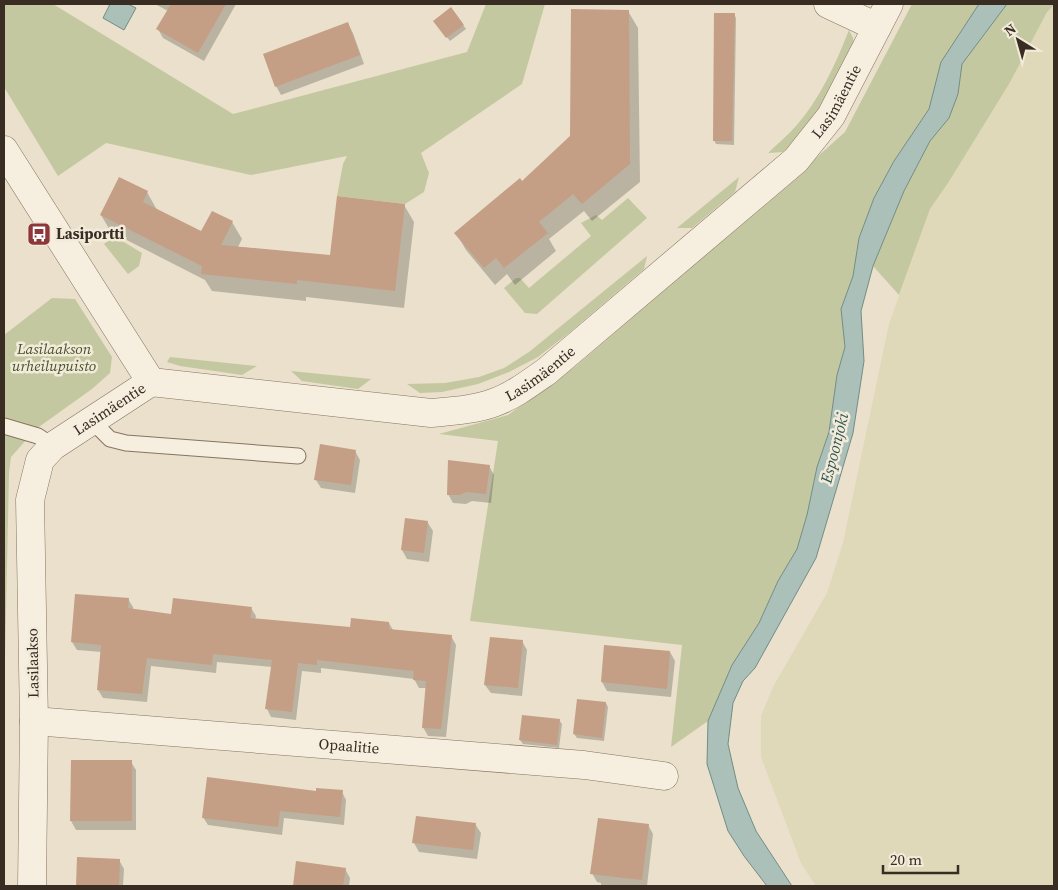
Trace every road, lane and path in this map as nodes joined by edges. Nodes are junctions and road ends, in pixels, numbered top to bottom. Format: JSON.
{"nodes":[{"id":1,"x":828,"y":4,"type":"edge"},
{"id":2,"x":883,"y":15,"type":"edge"},
{"id":3,"x":4,"y":150,"type":"edge"},
{"id":4,"x":151,"y":382,"type":"junction"},
{"id":5,"x":91,"y":420,"type":"junction"},
{"id":6,"x":4,"y":426,"type":"edge"},
{"id":7,"x":53,"y":446,"type":"junction"},
{"id":8,"x":298,"y":456,"type":"dead end"},
{"id":9,"x":34,"y":721,"type":"junction"},
{"id":10,"x":664,"y":776,"type":"dead end"},
{"id":11,"x":32,"y":886,"type":"edge"}],
"edges":[{"from":1,"to":2,"type":"street"},
{"from":2,"to":4,"type":"street","name":"Lasimäentie"},
{"from":3,"to":4,"type":"street"},
{"from":4,"to":5,"type":"street","name":"Lasimäentie"},
{"from":5,"to":7,"type":"street","name":"Lasimäentie"},
{"from":5,"to":8,"type":"lane"},
{"from":6,"to":7,"type":"lane"},
{"from":7,"to":9,"type":"street","name":"Lasilaakso"},
{"from":9,"to":10,"type":"street","name":"Opaalitie"},
{"from":9,"to":11,"type":"street","name":"Lasilaakso"}]}
